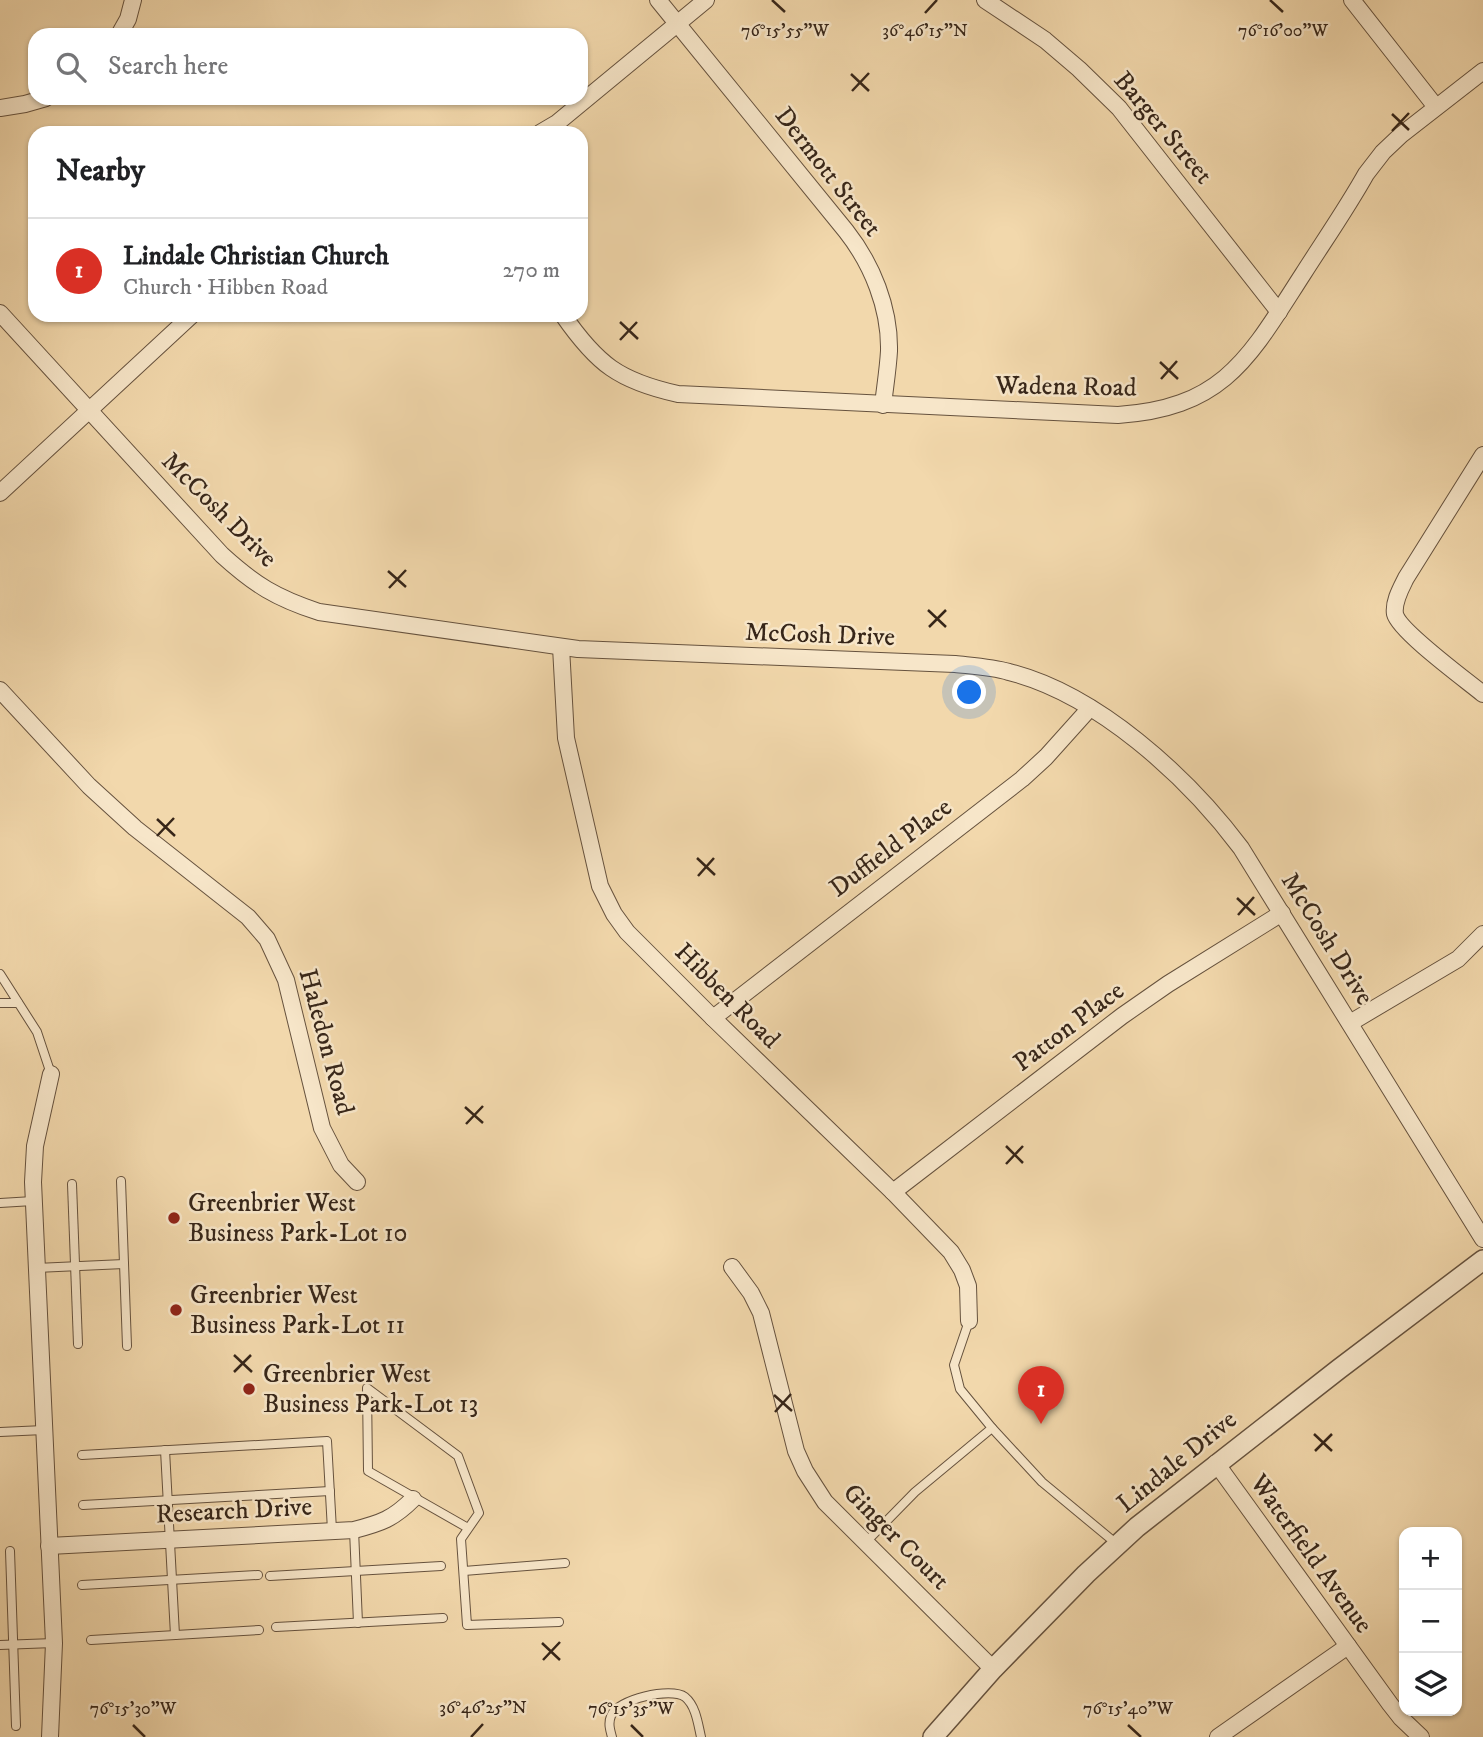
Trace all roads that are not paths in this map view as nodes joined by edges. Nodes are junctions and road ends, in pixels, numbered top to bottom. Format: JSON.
{"nodes":[{"id":1,"x":133,"y":0,"type":"edge"},
{"id":2,"x":657,"y":0,"type":"edge"},
{"id":3,"x":706,"y":0,"type":"edge"},
{"id":4,"x":985,"y":0,"type":"edge"},
{"id":5,"x":1352,"y":0,"type":"edge"},
{"id":6,"x":677,"y":24,"type":"junction"},
{"id":7,"x":123,"y":28,"type":"edge"},
{"id":8,"x":1483,"y":71,"type":"edge"},
{"id":9,"x":588,"y":97,"type":"edge"},
{"id":10,"x":28,"y":103,"type":"edge"},
{"id":11,"x":579,"y":105,"type":"edge"},
{"id":12,"x":1436,"y":107,"type":"junction"},
{"id":13,"x":0,"y":108,"type":"edge"},
{"id":14,"x":552,"y":126,"type":"edge"},
{"id":15,"x":1279,"y":312,"type":"junction"},
{"id":16,"x":0,"y":313,"type":"edge"},
{"id":17,"x":185,"y":322,"type":"edge"},
{"id":18,"x":568,"y":322,"type":"edge"},
{"id":19,"x":883,"y":405,"type":"junction"},
{"id":20,"x":90,"y":411,"type":"junction"},
{"id":21,"x":1483,"y":456,"type":"edge"},
{"id":22,"x":0,"y":493,"type":"edge"},
{"id":23,"x":561,"y":647,"type":"junction"},
{"id":24,"x":0,"y":690,"type":"edge"},
{"id":25,"x":1483,"y":694,"type":"edge"},
{"id":26,"x":1090,"y":708,"type":"junction"},
{"id":27,"x":1282,"y":912,"type":"junction"},
{"id":28,"x":1483,"y":934,"type":"edge"},
{"id":29,"x":0,"y":974,"type":"edge"},
{"id":30,"x":0,"y":1003,"type":"edge"},
{"id":31,"x":18,"y":1003,"type":"junction"},
{"id":32,"x":712,"y":1018,"type":"junction"},
{"id":33,"x":1350,"y":1023,"type":"junction"},
{"id":34,"x":51,"y":1074,"type":"joint"},
{"id":35,"x":121,"y":1181,"type":"dead end"},
{"id":36,"x":357,"y":1182,"type":"dead end"},
{"id":37,"x":72,"y":1184,"type":"dead end"},
{"id":38,"x":893,"y":1192,"type":"junction"},
{"id":39,"x":33,"y":1201,"type":"junction"},
{"id":40,"x":0,"y":1203,"type":"edge"},
{"id":41,"x":1483,"y":1239,"type":"edge"},
{"id":42,"x":1483,"y":1260,"type":"edge"},
{"id":43,"x":124,"y":1264,"type":"junction"},
{"id":44,"x":75,"y":1266,"type":"junction"},
{"id":45,"x":732,"y":1267,"type":"dead end"},
{"id":46,"x":36,"y":1268,"type":"junction"},
{"id":47,"x":970,"y":1321,"type":"joint"},
{"id":48,"x":78,"y":1344,"type":"dead end"},
{"id":49,"x":127,"y":1346,"type":"dead end"},
{"id":50,"x":992,"y":1428,"type":"junction"},
{"id":51,"x":44,"y":1430,"type":"junction"},
{"id":52,"x":0,"y":1432,"type":"edge"},
{"id":53,"x":165,"y":1450,"type":"junction"},
{"id":54,"x":82,"y":1455,"type":"dead end"},
{"id":55,"x":1216,"y":1464,"type":"junction"},
{"id":56,"x":330,"y":1491,"type":"junction"},
{"id":57,"x":413,"y":1499,"type":"junction"},
{"id":58,"x":168,"y":1500,"type":"junction"},
{"id":59,"x":83,"y":1505,"type":"dead end"},
{"id":60,"x":468,"y":1528,"type":"junction"},
{"id":61,"x":332,"y":1530,"type":"junction"},
{"id":62,"x":354,"y":1530,"type":"junction"},
{"id":63,"x":170,"y":1539,"type":"junction"},
{"id":64,"x":864,"y":1544,"type":"junction"},
{"id":65,"x":1118,"y":1545,"type":"junction"},
{"id":66,"x":49,"y":1546,"type":"junction"},
{"id":67,"x":10,"y":1551,"type":"dead end"},
{"id":68,"x":565,"y":1563,"type":"dead end"},
{"id":69,"x":441,"y":1566,"type":"dead end"},
{"id":70,"x":356,"y":1571,"type":"junction"},
{"id":71,"x":464,"y":1571,"type":"junction"},
{"id":72,"x":257,"y":1575,"type":"dead end"},
{"id":73,"x":270,"y":1576,"type":"dead end"},
{"id":74,"x":173,"y":1580,"type":"junction"},
{"id":75,"x":82,"y":1585,"type":"dead end"},
{"id":76,"x":443,"y":1618,"type":"dead end"},
{"id":77,"x":559,"y":1622,"type":"dead end"},
{"id":78,"x":358,"y":1623,"type":"junction"},
{"id":79,"x":276,"y":1627,"type":"dead end"},
{"id":80,"x":259,"y":1630,"type":"dead end"},
{"id":81,"x":176,"y":1635,"type":"junction"},
{"id":82,"x":91,"y":1640,"type":"dead end"},
{"id":83,"x":54,"y":1643,"type":"junction"},
{"id":84,"x":0,"y":1645,"type":"edge"},
{"id":85,"x":13,"y":1645,"type":"junction"},
{"id":86,"x":1348,"y":1646,"type":"junction"},
{"id":87,"x":993,"y":1669,"type":"junction"},
{"id":88,"x":16,"y":1726,"type":"dead end"},
{"id":89,"x":50,"y":1737,"type":"edge"},
{"id":90,"x":612,"y":1737,"type":"edge"},
{"id":91,"x":701,"y":1737,"type":"edge"},
{"id":92,"x":933,"y":1737,"type":"edge"},
{"id":93,"x":1218,"y":1737,"type":"edge"},
{"id":94,"x":1421,"y":1737,"type":"edge"}],
"edges":[{"from":1,"to":7,"type":"street"},
{"from":2,"to":6,"type":"street","name":"Dermott Street"},
{"from":3,"to":6,"type":"street"},
{"from":4,"to":15,"type":"street","name":"Barger Street"},
{"from":5,"to":12,"type":"street"},
{"from":6,"to":9,"type":"street"},
{"from":6,"to":19,"type":"street","name":"Dermott Street"},
{"from":8,"to":12,"type":"street","name":"Wadena Road"},
{"from":10,"to":13,"type":"street"},
{"from":11,"to":14,"type":"street"},
{"from":12,"to":15,"type":"street","name":"Wadena Road"},
{"from":15,"to":19,"type":"street","name":"Wadena Road"},
{"from":16,"to":20,"type":"street","name":"McCosh Drive"},
{"from":17,"to":20,"type":"street"},
{"from":18,"to":19,"type":"street","name":"Wadena Road"},
{"from":20,"to":22,"type":"street"},
{"from":20,"to":23,"type":"street","name":"McCosh Drive"},
{"from":21,"to":25,"type":"street"},
{"from":23,"to":26,"type":"street","name":"McCosh Drive"},
{"from":23,"to":32,"type":"street","name":"Hibben Road"},
{"from":24,"to":36,"type":"street","name":"Haledon Road"},
{"from":26,"to":27,"type":"street","name":"McCosh Drive"},
{"from":26,"to":32,"type":"street","name":"Duffield Place"},
{"from":27,"to":33,"type":"street","name":"McCosh Drive"},
{"from":27,"to":38,"type":"street","name":"Patton Place"},
{"from":28,"to":33,"type":"street"},
{"from":29,"to":31,"type":"lane"},
{"from":30,"to":31,"type":"lane"},
{"from":31,"to":34,"type":"lane"},
{"from":32,"to":38,"type":"street","name":"Hibben Road"},
{"from":33,"to":41,"type":"street","name":"McCosh Drive"},
{"from":34,"to":39,"type":"street"},
{"from":35,"to":43,"type":"lane"},
{"from":37,"to":44,"type":"lane"},
{"from":38,"to":47,"type":"street","name":"Hibben Road"},
{"from":39,"to":40,"type":"lane"},
{"from":39,"to":46,"type":"street"},
{"from":42,"to":55,"type":"street","name":"Lindale Drive"},
{"from":43,"to":44,"type":"lane"},
{"from":43,"to":49,"type":"lane"},
{"from":44,"to":46,"type":"lane"},
{"from":44,"to":48,"type":"lane"},
{"from":45,"to":64,"type":"street","name":"Ginger Court"},
{"from":46,"to":51,"type":"street"},
{"from":47,"to":50,"type":"lane"},
{"from":50,"to":64,"type":"lane"},
{"from":50,"to":65,"type":"lane"},
{"from":51,"to":52,"type":"lane"},
{"from":51,"to":66,"type":"street"},
{"from":53,"to":54,"type":"lane"},
{"from":53,"to":56,"type":"lane"},
{"from":53,"to":58,"type":"lane"},
{"from":55,"to":65,"type":"street","name":"Lindale Drive"},
{"from":55,"to":86,"type":"street","name":"Waterfield Avenue"},
{"from":56,"to":58,"type":"lane"},
{"from":56,"to":61,"type":"lane"},
{"from":57,"to":60,"type":"lane"},
{"from":57,"to":60,"type":"lane"},
{"from":57,"to":62,"type":"street","name":"Research Drive"},
{"from":58,"to":59,"type":"lane"},
{"from":58,"to":63,"type":"lane"},
{"from":60,"to":71,"type":"lane"},
{"from":61,"to":62,"type":"street","name":"Research Drive"},
{"from":61,"to":63,"type":"street","name":"Research Drive"},
{"from":62,"to":70,"type":"lane"},
{"from":63,"to":66,"type":"street","name":"Research Drive"},
{"from":63,"to":74,"type":"lane"},
{"from":64,"to":87,"type":"street","name":"Ginger Court"},
{"from":65,"to":87,"type":"street","name":"Lindale Drive"},
{"from":66,"to":83,"type":"street"},
{"from":67,"to":85,"type":"lane"},
{"from":68,"to":71,"type":"lane"},
{"from":69,"to":70,"type":"lane"},
{"from":70,"to":73,"type":"lane"},
{"from":70,"to":78,"type":"lane"},
{"from":71,"to":77,"type":"lane"},
{"from":72,"to":74,"type":"lane"},
{"from":74,"to":75,"type":"lane"},
{"from":74,"to":81,"type":"lane"},
{"from":76,"to":78,"type":"lane"},
{"from":78,"to":79,"type":"lane"},
{"from":80,"to":81,"type":"lane"},
{"from":81,"to":82,"type":"lane"},
{"from":83,"to":85,"type":"lane"},
{"from":83,"to":89,"type":"street"},
{"from":84,"to":85,"type":"lane"},
{"from":85,"to":88,"type":"lane"},
{"from":86,"to":93,"type":"street"},
{"from":86,"to":94,"type":"street","name":"Waterfield Avenue"},
{"from":87,"to":92,"type":"street","name":"Lindale Drive"},
{"from":90,"to":91,"type":"lane"}]}
